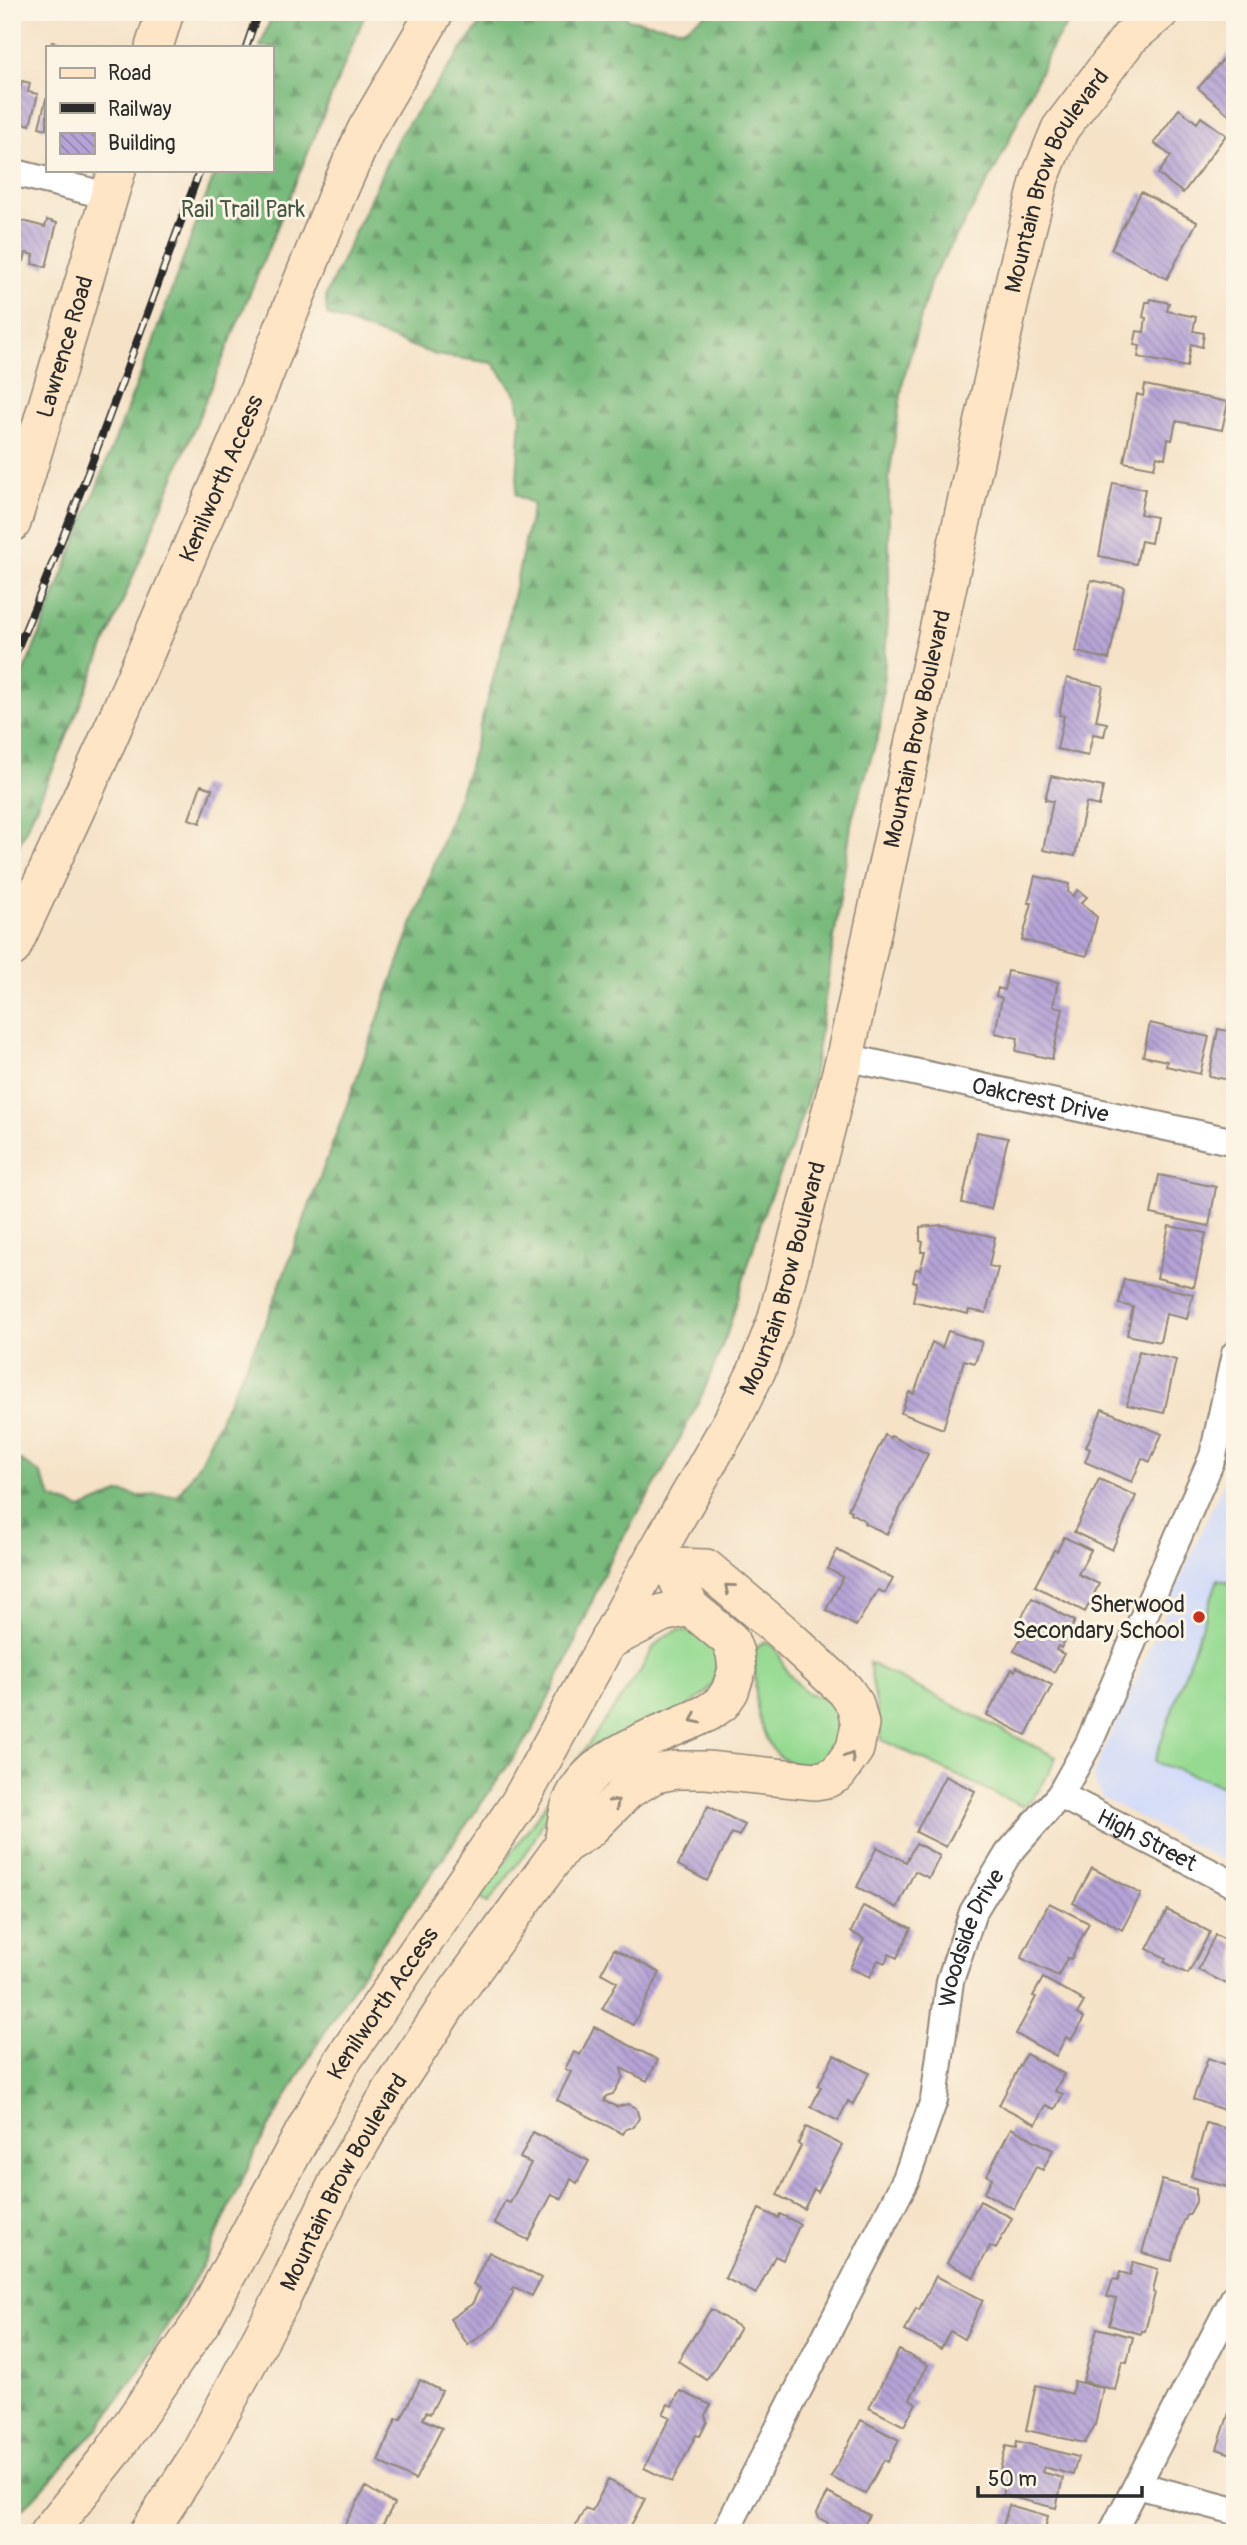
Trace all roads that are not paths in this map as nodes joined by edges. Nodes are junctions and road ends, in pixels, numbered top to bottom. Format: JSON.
{"nodes":[{"id":1,"x":165,"y":12,"type":"edge"},
{"id":2,"x":435,"y":12,"type":"edge"},
{"id":3,"x":1160,"y":12,"type":"edge"},
{"id":4,"x":155,"y":46,"type":"edge"},
{"id":5,"x":12,"y":172,"type":"edge"},
{"id":6,"x":113,"y":183,"type":"edge"},
{"id":7,"x":24,"y":442,"type":"edge"},
{"id":8,"x":12,"y":523,"type":"edge"},
{"id":9,"x":12,"y":948,"type":"edge"},
{"id":10,"x":845,"y":1058,"type":"junction"},
{"id":11,"x":1235,"y":1142,"type":"edge"},
{"id":12,"x":1235,"y":1354,"type":"edge"},
{"id":13,"x":706,"y":1466,"type":"joint"},
{"id":14,"x":663,"y":1562,"type":"junction"},
{"id":15,"x":690,"y":1607,"type":"junction"},
{"id":16,"x":608,"y":1640,"type":"junction"},
{"id":17,"x":1060,"y":1796,"type":"junction"},
{"id":18,"x":563,"y":1846,"type":"junction"},
{"id":19,"x":1235,"y":1885,"type":"edge"},
{"id":20,"x":1235,"y":2296,"type":"edge"},
{"id":21,"x":1137,"y":2485,"type":"junction"},
{"id":22,"x":1235,"y":2511,"type":"edge"},
{"id":23,"x":48,"y":2533,"type":"edge"},
{"id":24,"x":148,"y":2533,"type":"edge"},
{"id":25,"x":725,"y":2533,"type":"edge"},
{"id":26,"x":1112,"y":2533,"type":"edge"}],
"edges":[{"from":1,"to":4,"type":"main road"},
{"from":2,"to":9,"type":"main road","name":"Kenilworth Access"},
{"from":3,"to":10,"type":"main road","name":"Mountain Brow Boulevard"},
{"from":5,"to":6,"type":"street"},
{"from":6,"to":7,"type":"main road","name":"Lawrence Road"},
{"from":7,"to":8,"type":"main road","name":"Lawrence Road"},
{"from":10,"to":11,"type":"street","name":"Oakcrest Drive"},
{"from":10,"to":13,"type":"main road","name":"Mountain Brow Boulevard"},
{"from":12,"to":17,"type":"street","name":"Woodside Drive"},
{"from":13,"to":14,"type":"main road","name":"Kenilworth Access"},
{"from":14,"to":15,"type":"main road","name":"Mountain Brow Boulevard"},
{"from":14,"to":16,"type":"main road","name":"Kenilworth Access"},
{"from":18,"to":14,"type":"main road","name":"Mountain Brow Boulevard","one_way":true},
{"from":15,"to":16,"type":"main road"},
{"from":15,"to":18,"type":"main road","name":"Mountain Brow Boulevard","one_way":true},
{"from":16,"to":23,"type":"main road","name":"Kenilworth Access"},
{"from":17,"to":19,"type":"street","name":"High Street"},
{"from":17,"to":25,"type":"street","name":"Woodside Drive"},
{"from":18,"to":24,"type":"main road","name":"Mountain Brow Boulevard"},
{"from":20,"to":21,"type":"street"},
{"from":21,"to":22,"type":"street"},
{"from":21,"to":26,"type":"street"}]}
